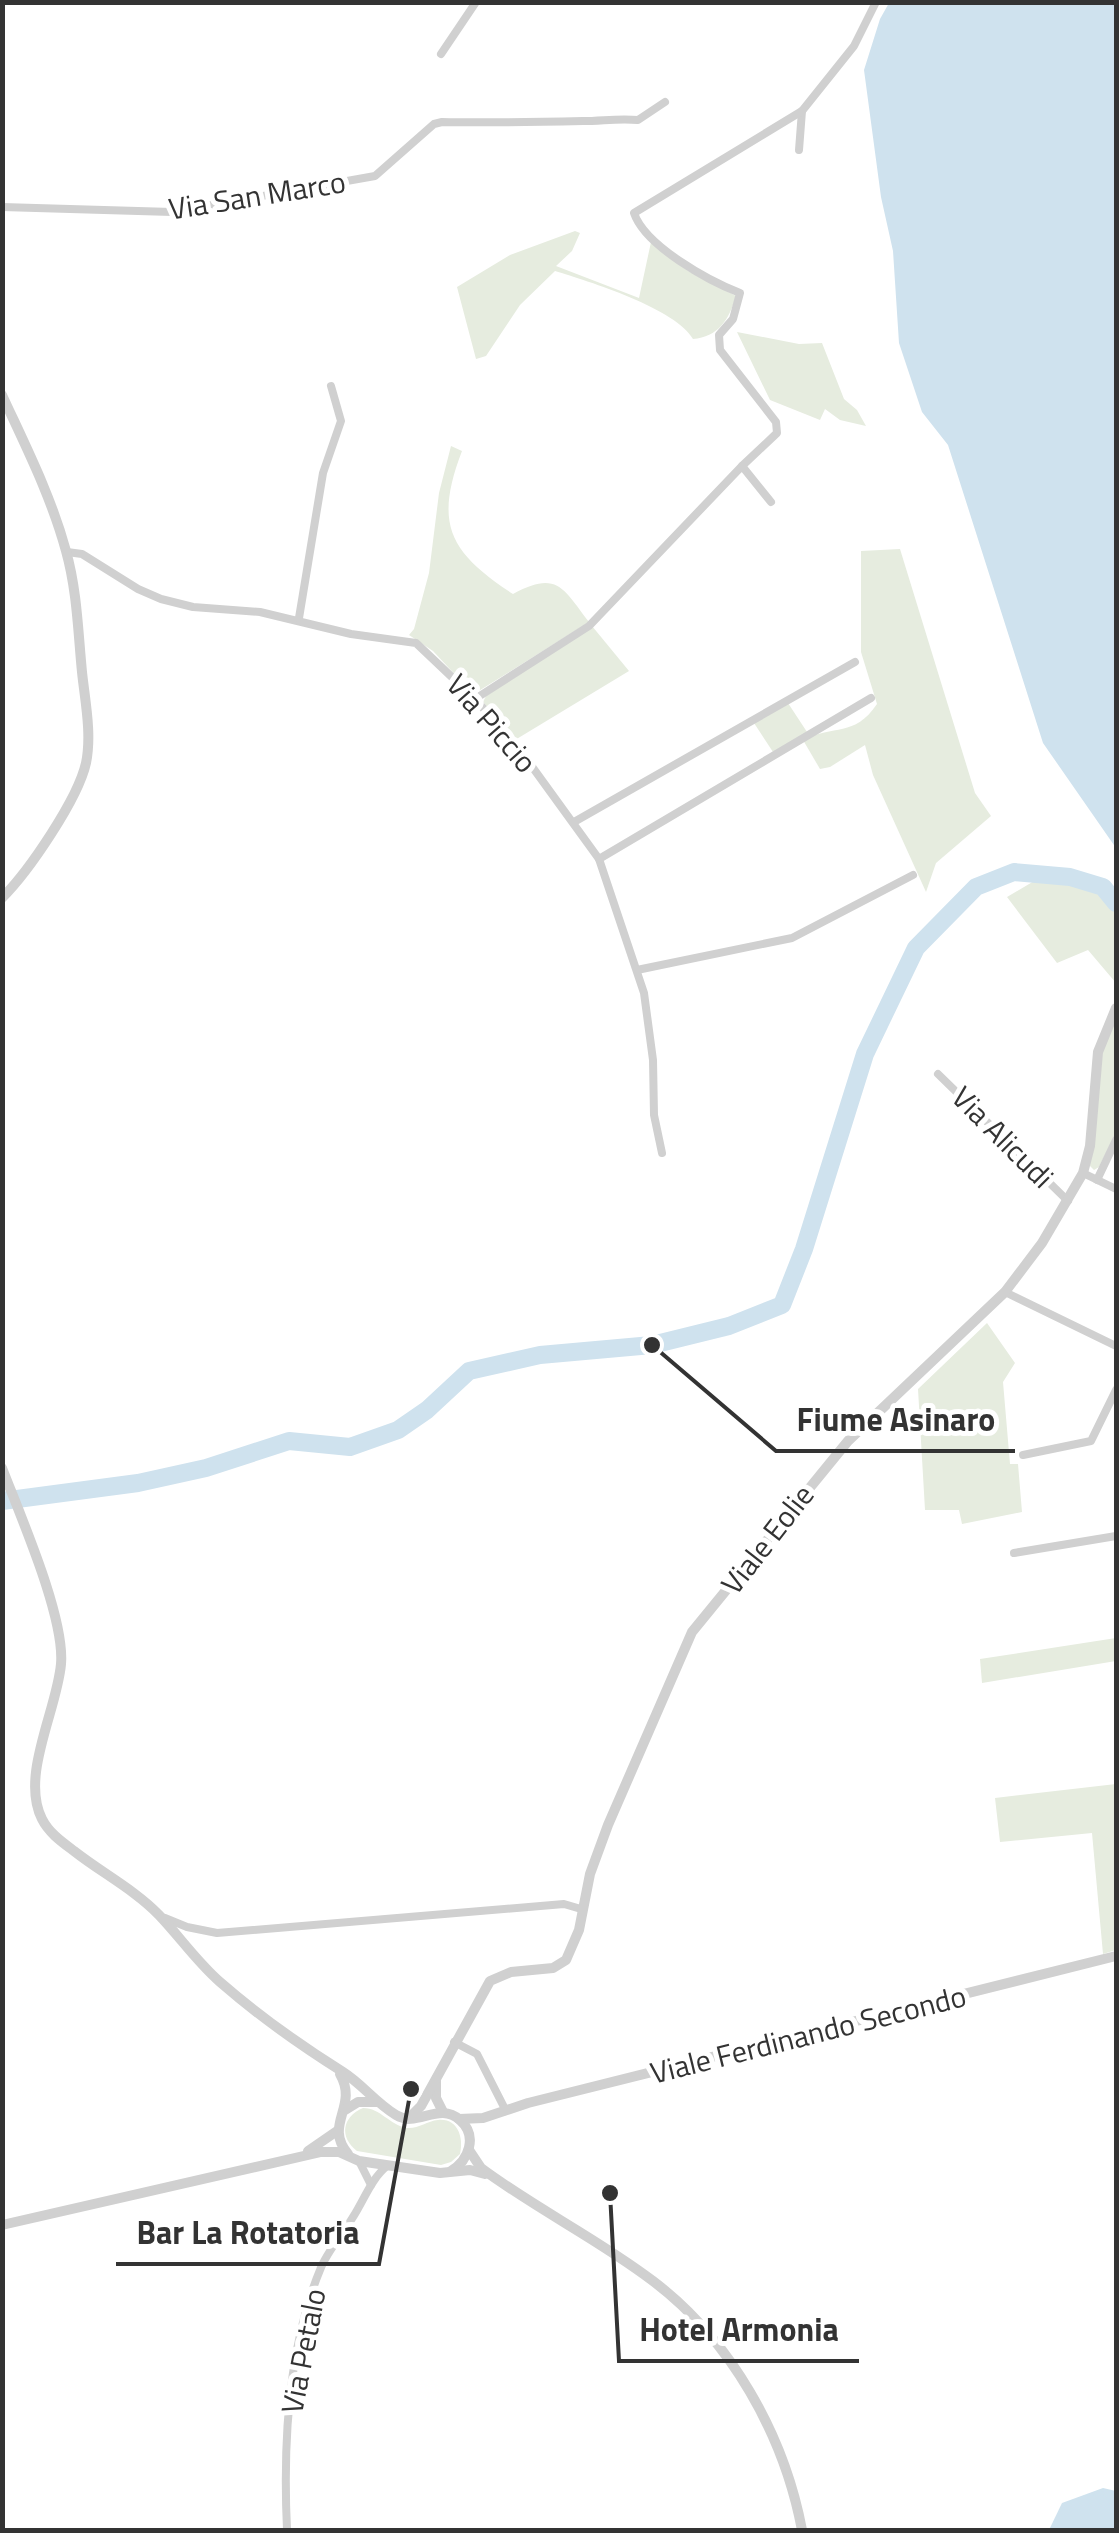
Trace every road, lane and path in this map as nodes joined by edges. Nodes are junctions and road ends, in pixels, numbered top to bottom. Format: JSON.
{"nodes":[{"id":1,"x":476,"y":2,"type":"edge"},
{"id":2,"x":876,"y":2,"type":"edge"},
{"id":3,"x":441,"y":54,"type":"dead end"},
{"id":4,"x":665,"y":102,"type":"dead end"},
{"id":5,"x":802,"y":110,"type":"junction"},
{"id":6,"x":798,"y":150,"type":"dead end"},
{"id":7,"x":2,"y":207,"type":"edge"},
{"id":8,"x":332,"y":386,"type":"dead end"},
{"id":9,"x":2,"y":396,"type":"edge"},
{"id":10,"x":742,"y":466,"type":"junction"},
{"id":11,"x":771,"y":502,"type":"dead end"},
{"id":12,"x":66,"y":552,"type":"junction"},
{"id":13,"x":298,"y":618,"type":"junction"},
{"id":14,"x":855,"y":662,"type":"dead end"},
{"id":15,"x":871,"y":698,"type":"dead end"},
{"id":16,"x":475,"y":699,"type":"junction"},
{"id":17,"x":574,"y":822,"type":"junction"},
{"id":18,"x":600,"y":859,"type":"junction"},
{"id":19,"x":913,"y":875,"type":"dead end"},
{"id":20,"x":2,"y":898,"type":"edge"},
{"id":21,"x":637,"y":970,"type":"junction"},
{"id":22,"x":1116,"y":1008,"type":"edge"},
{"id":23,"x":938,"y":1074,"type":"dead end"},
{"id":24,"x":1116,"y":1140,"type":"edge"},
{"id":25,"x":662,"y":1153,"type":"dead end"},
{"id":26,"x":1083,"y":1173,"type":"junction"},
{"id":27,"x":1098,"y":1180,"type":"junction"},
{"id":28,"x":1116,"y":1189,"type":"edge"},
{"id":29,"x":1068,"y":1201,"type":"junction"},
{"id":30,"x":1005,"y":1292,"type":"junction"},
{"id":31,"x":1116,"y":1346,"type":"edge"},
{"id":32,"x":1116,"y":1390,"type":"edge"},
{"id":33,"x":1023,"y":1455,"type":"dead end"},
{"id":34,"x":2,"y":1468,"type":"edge"},
{"id":35,"x":1116,"y":1536,"type":"edge"},
{"id":36,"x":1014,"y":1553,"type":"dead end"},
{"id":37,"x":581,"y":1909,"type":"junction"},
{"id":38,"x":160,"y":1916,"type":"junction"},
{"id":39,"x":1116,"y":1956,"type":"edge"},
{"id":40,"x":454,"y":2042,"type":"junction"},
{"id":41,"x":336,"y":2069,"type":"junction"},
{"id":42,"x":439,"y":2070,"type":"junction"},
{"id":43,"x":378,"y":2102,"type":"junction"},
{"id":44,"x":345,"y":2110,"type":"junction"},
{"id":45,"x":443,"y":2112,"type":"junction"},
{"id":46,"x":503,"y":2112,"type":"junction"},
{"id":47,"x":408,"y":2118,"type":"junction"},
{"id":48,"x":459,"y":2119,"type":"junction"},
{"id":49,"x":337,"y":2131,"type":"junction"},
{"id":50,"x":470,"y":2144,"type":"junction"},
{"id":51,"x":348,"y":2154,"type":"junction"},
{"id":52,"x":294,"y":2158,"type":"junction"},
{"id":53,"x":360,"y":2161,"type":"junction"},
{"id":54,"x":387,"y":2166,"type":"junction"},
{"id":55,"x":451,"y":2170,"type":"junction"},
{"id":56,"x":491,"y":2175,"type":"junction"},
{"id":57,"x":371,"y":2185,"type":"junction"},
{"id":58,"x":2,"y":2225,"type":"edge"},
{"id":59,"x":287,"y":2530,"type":"edge"},
{"id":60,"x":802,"y":2530,"type":"edge"}],
"edges":[{"from":1,"to":3,"type":"street"},
{"from":2,"to":5,"type":"street"},
{"from":4,"to":7,"type":"street","name":"Via San Marco"},
{"from":5,"to":6,"type":"street"},
{"from":5,"to":10,"type":"street"},
{"from":8,"to":13,"type":"street"},
{"from":9,"to":12,"type":"street"},
{"from":10,"to":11,"type":"street"},
{"from":10,"to":16,"type":"street"},
{"from":12,"to":13,"type":"street","name":"Via Piccio"},
{"from":12,"to":20,"type":"street"},
{"from":13,"to":16,"type":"street","name":"Via Piccio"},
{"from":14,"to":17,"type":"street"},
{"from":15,"to":18,"type":"street"},
{"from":16,"to":17,"type":"street","name":"Via Piccio"},
{"from":17,"to":18,"type":"street","name":"Via Piccio"},
{"from":18,"to":21,"type":"street","name":"Via Piccio"},
{"from":19,"to":21,"type":"street"},
{"from":21,"to":25,"type":"street","name":"Via Piccio"},
{"from":22,"to":26,"type":"street","name":"Viale Eolie"},
{"from":23,"to":29,"type":"street","name":"Via Alicudi"},
{"from":24,"to":27,"type":"street"},
{"from":26,"to":27,"type":"street"},
{"from":26,"to":29,"type":"street","name":"Viale Eolie"},
{"from":27,"to":28,"type":"street"},
{"from":29,"to":30,"type":"street","name":"Viale Eolie"},
{"from":30,"to":31,"type":"street"},
{"from":30,"to":37,"type":"street","name":"Viale Eolie"},
{"from":32,"to":33,"type":"street"},
{"from":34,"to":38,"type":"street"},
{"from":35,"to":36,"type":"street"},
{"from":37,"to":38,"type":"street"},
{"from":37,"to":40,"type":"street","name":"Viale Eolie"},
{"from":38,"to":41,"type":"street"},
{"from":39,"to":46,"type":"street","name":"Viale Ferdinando Secondo"},
{"from":40,"to":42,"type":"street","name":"Viale Eolie"},
{"from":40,"to":46,"type":"street"},
{"from":41,"to":43,"type":"street"},
{"from":41,"to":44,"type":"street"},
{"from":42,"to":45,"type":"street"},
{"from":42,"to":47,"type":"street","name":"Viale Eolie"},
{"from":43,"to":44,"type":"street"},
{"from":43,"to":47,"type":"street"},
{"from":44,"to":49,"type":"street"},
{"from":45,"to":47,"type":"street"},
{"from":45,"to":48,"type":"street"},
{"from":46,"to":48,"type":"street","name":"Viale Ferdinando Secondo"},
{"from":46,"to":50,"type":"street"},
{"from":48,"to":50,"type":"street"},
{"from":49,"to":51,"type":"street"},
{"from":49,"to":52,"type":"street"},
{"from":50,"to":55,"type":"street"},
{"from":50,"to":56,"type":"street"},
{"from":51,"to":52,"type":"street"},
{"from":51,"to":53,"type":"street"},
{"from":52,"to":58,"type":"street"},
{"from":53,"to":54,"type":"street"},
{"from":53,"to":57,"type":"street"},
{"from":54,"to":55,"type":"street"},
{"from":54,"to":57,"type":"street","name":"Via Petalo"},
{"from":55,"to":56,"type":"street"},
{"from":56,"to":60,"type":"street"},
{"from":57,"to":59,"type":"street","name":"Via Petalo"}]}
